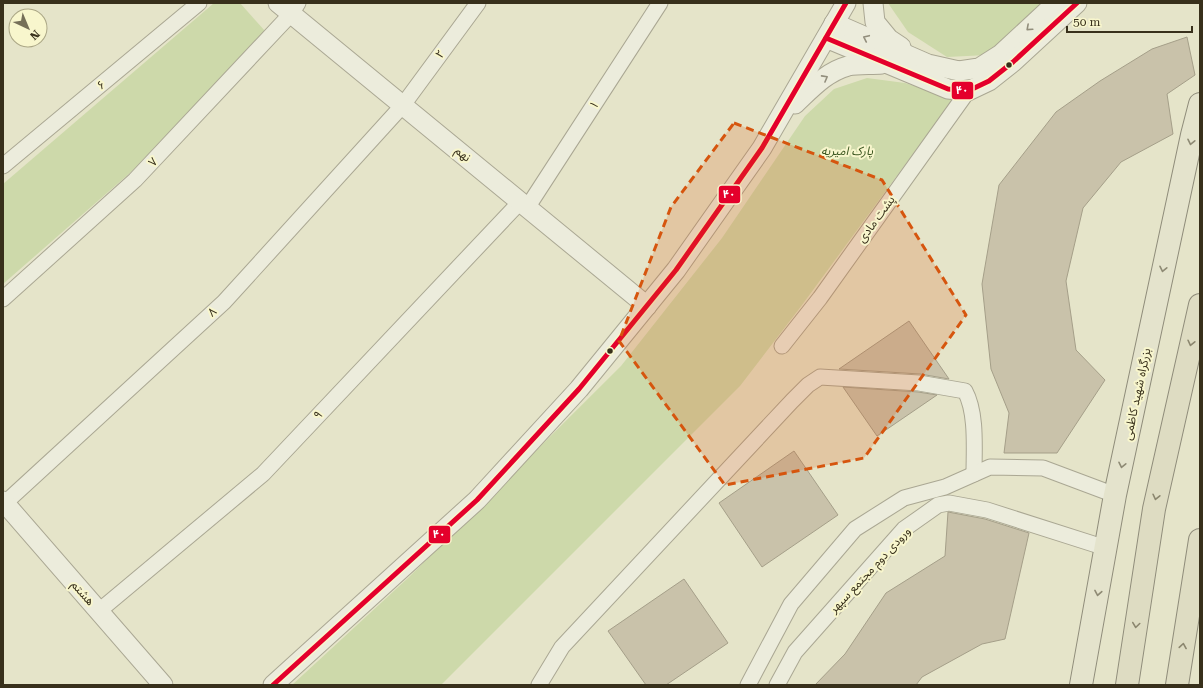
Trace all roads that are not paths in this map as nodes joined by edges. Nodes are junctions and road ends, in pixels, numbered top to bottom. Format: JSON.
{"nodes":[{"id":1,"x":199,"y":3,"type":"edge"},
{"id":2,"x":478,"y":3,"type":"edge"},
{"id":3,"x":660,"y":3,"type":"edge"},
{"id":4,"x":846,"y":3,"type":"edge"},
{"id":5,"x":873,"y":3,"type":"edge"},
{"id":6,"x":1056,"y":3,"type":"edge"},
{"id":7,"x":1077,"y":3,"type":"edge"},
{"id":8,"x":289,"y":7,"type":"edge"},
{"id":9,"x":830,"y":31,"type":"junction"},
{"id":10,"x":888,"y":64,"type":"junction"},
{"id":11,"x":928,"y":64,"type":"junction"},
{"id":12,"x":971,"y":69,"type":"junction"},
{"id":13,"x":968,"y":91,"type":"junction"},
{"id":14,"x":1200,"y":104,"type":"edge"},
{"id":15,"x":403,"y":105,"type":"junction"},
{"id":16,"x":762,"y":148,"type":"junction"},
{"id":17,"x":3,"y":166,"type":"edge"},
{"id":18,"x":524,"y":205,"type":"junction"},
{"id":19,"x":3,"y":299,"type":"edge"},
{"id":20,"x":1200,"y":305,"type":"edge"},
{"id":21,"x":647,"y":306,"type":"junction"},
{"id":22,"x":782,"y":346,"type":"dead end"},
{"id":23,"x":974,"y":474,"type":"junction"},
{"id":24,"x":1115,"y":496,"type":"junction"},
{"id":25,"x":4,"y":502,"type":"edge"},
{"id":26,"x":1200,"y":540,"type":"edge"},
{"id":27,"x":1106,"y":548,"type":"junction"},
{"id":28,"x":99,"y":611,"type":"junction"},
{"id":29,"x":1127,"y":682,"type":"edge"},
{"id":30,"x":164,"y":685,"type":"edge"},
{"id":31,"x":273,"y":685,"type":"edge"},
{"id":32,"x":539,"y":685,"type":"edge"},
{"id":33,"x":748,"y":685,"type":"edge"},
{"id":34,"x":777,"y":685,"type":"edge"},
{"id":35,"x":1081,"y":685,"type":"edge"},
{"id":36,"x":1178,"y":685,"type":"edge"}],
"edges":[{"from":1,"to":17,"type":"street","name":"۶"},
{"from":2,"to":15,"type":"street","name":"۲"},
{"from":3,"to":18,"type":"street","name":"۱"},
{"from":4,"to":9,"type":"street"},
{"from":5,"to":11,"type":"street"},
{"from":6,"to":12,"type":"street","one_way":true},
{"from":7,"to":13,"type":"street"},
{"from":8,"to":15,"type":"street","name":"نهم"},
{"from":8,"to":19,"type":"street","name":"۷"},
{"from":9,"to":10,"type":"street"},
{"from":11,"to":9,"type":"street","one_way":true},
{"from":9,"to":16,"type":"street"},
{"from":10,"to":13,"type":"street"},
{"from":16,"to":10,"type":"street","one_way":true},
{"from":11,"to":12,"type":"street"},
{"from":12,"to":13,"type":"street"},
{"from":13,"to":22,"type":"street","name":"پشت مادی"},
{"from":14,"to":24,"type":"main road","name":"بزرگراه شهید کاظمی","one_way":true},
{"from":15,"to":18,"type":"street","name":"نهم"},
{"from":15,"to":25,"type":"street","name":"۸"},
{"from":16,"to":21,"type":"street"},
{"from":18,"to":21,"type":"street","name":"نهم"},
{"from":18,"to":28,"type":"street","name":"۹"},
{"from":20,"to":29,"type":"highway","one_way":true},
{"from":21,"to":31,"type":"street"},
{"from":23,"to":24,"type":"street"},
{"from":23,"to":32,"type":"street"},
{"from":23,"to":33,"type":"street"},
{"from":24,"to":27,"type":"main road","name":"بزرگراه شهید کاظمی"},
{"from":25,"to":28,"type":"street","name":"هشتم"},
{"from":36,"to":26,"type":"highway","one_way":true},
{"from":27,"to":34,"type":"street","name":"ورودی دوم مجتمع سپهر"},
{"from":27,"to":35,"type":"main road","name":"بزرگراه شهید کاظمی","one_way":true},
{"from":28,"to":30,"type":"street","name":"هشتم"}]}
